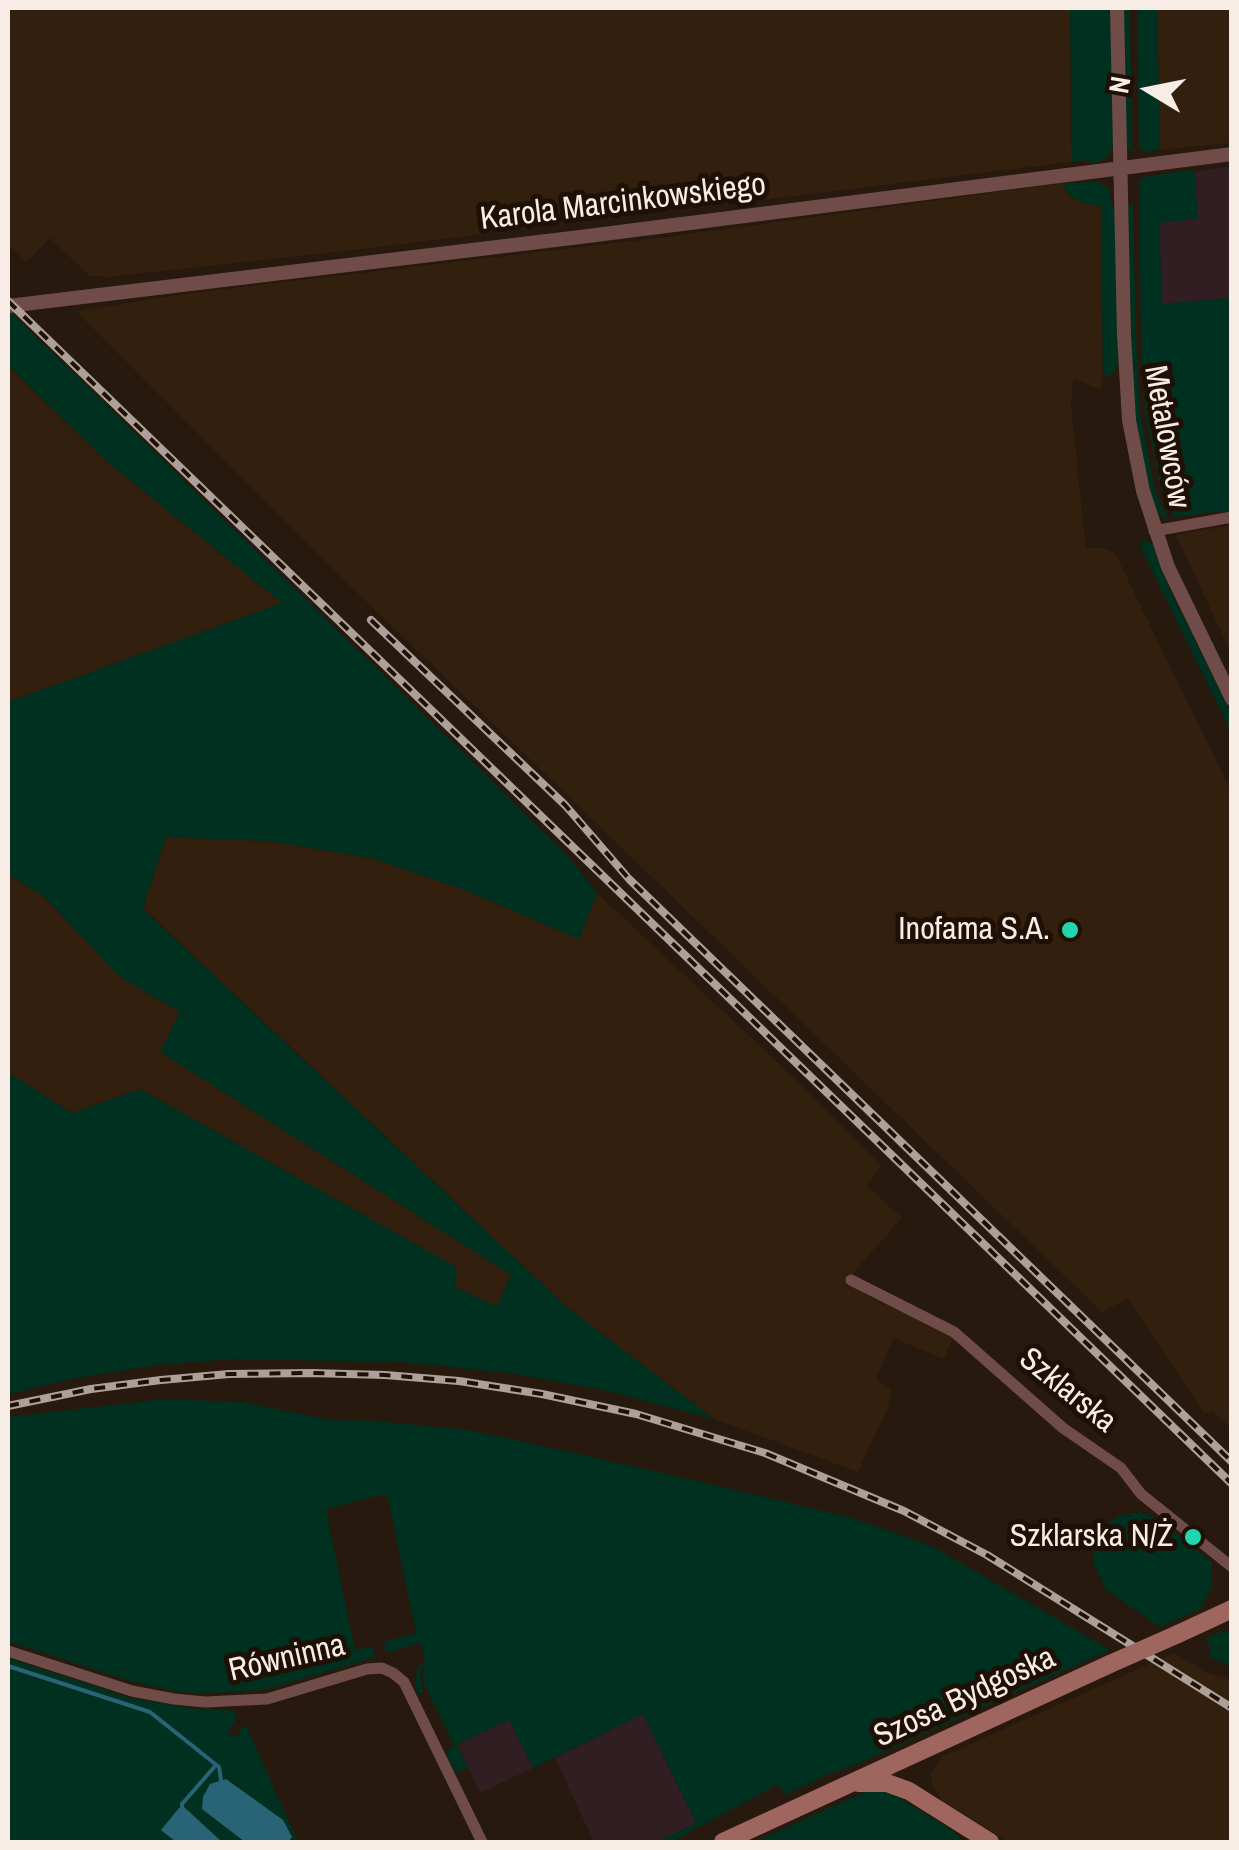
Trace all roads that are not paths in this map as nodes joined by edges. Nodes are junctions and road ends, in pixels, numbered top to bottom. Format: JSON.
{"nodes":[{"id":1,"x":1117,"y":8,"type":"edge"},
{"id":2,"x":1232,"y":154,"type":"edge"},
{"id":3,"x":1120,"y":168,"type":"junction"},
{"id":4,"x":15,"y":305,"type":"edge"},
{"id":5,"x":1232,"y":517,"type":"edge"},
{"id":6,"x":1154,"y":531,"type":"junction"},
{"id":7,"x":1232,"y":699,"type":"edge"},
{"id":8,"x":851,"y":1280,"type":"dead end"},
{"id":9,"x":1232,"y":1567,"type":"edge"},
{"id":10,"x":1232,"y":1609,"type":"edge"},
{"id":11,"x":8,"y":1650,"type":"edge"},
{"id":12,"x":908,"y":1758,"type":"junction"},
{"id":13,"x":853,"y":1783,"type":"junction"},
{"id":14,"x":927,"y":1802,"type":"junction"},
{"id":15,"x":482,"y":1842,"type":"edge"},
{"id":16,"x":723,"y":1842,"type":"edge"},
{"id":17,"x":990,"y":1842,"type":"edge"}],
"edges":[{"from":1,"to":3,"type":"street","name":"Metalowców"},
{"from":2,"to":3,"type":"street","name":"Karola Marcinkowskiego"},
{"from":3,"to":4,"type":"street","name":"Karola Marcinkowskiego"},
{"from":3,"to":6,"type":"street","name":"Metalowców"},
{"from":5,"to":6,"type":"street"},
{"from":6,"to":7,"type":"street","name":"Metalowców"},
{"from":8,"to":9,"type":"street","name":"Szklarska"},
{"from":10,"to":12,"type":"main road","name":"Szosa Bydgoska","bridge":true},
{"from":11,"to":15,"type":"street","name":"Równinna"},
{"from":12,"to":13,"type":"main road","name":"Szosa Bydgoska"},
{"from":12,"to":14,"type":"main road"},
{"from":13,"to":14,"type":"main road"},
{"from":13,"to":16,"type":"main road","name":"Szosa Bydgoska"},
{"from":14,"to":17,"type":"main road"}]}
